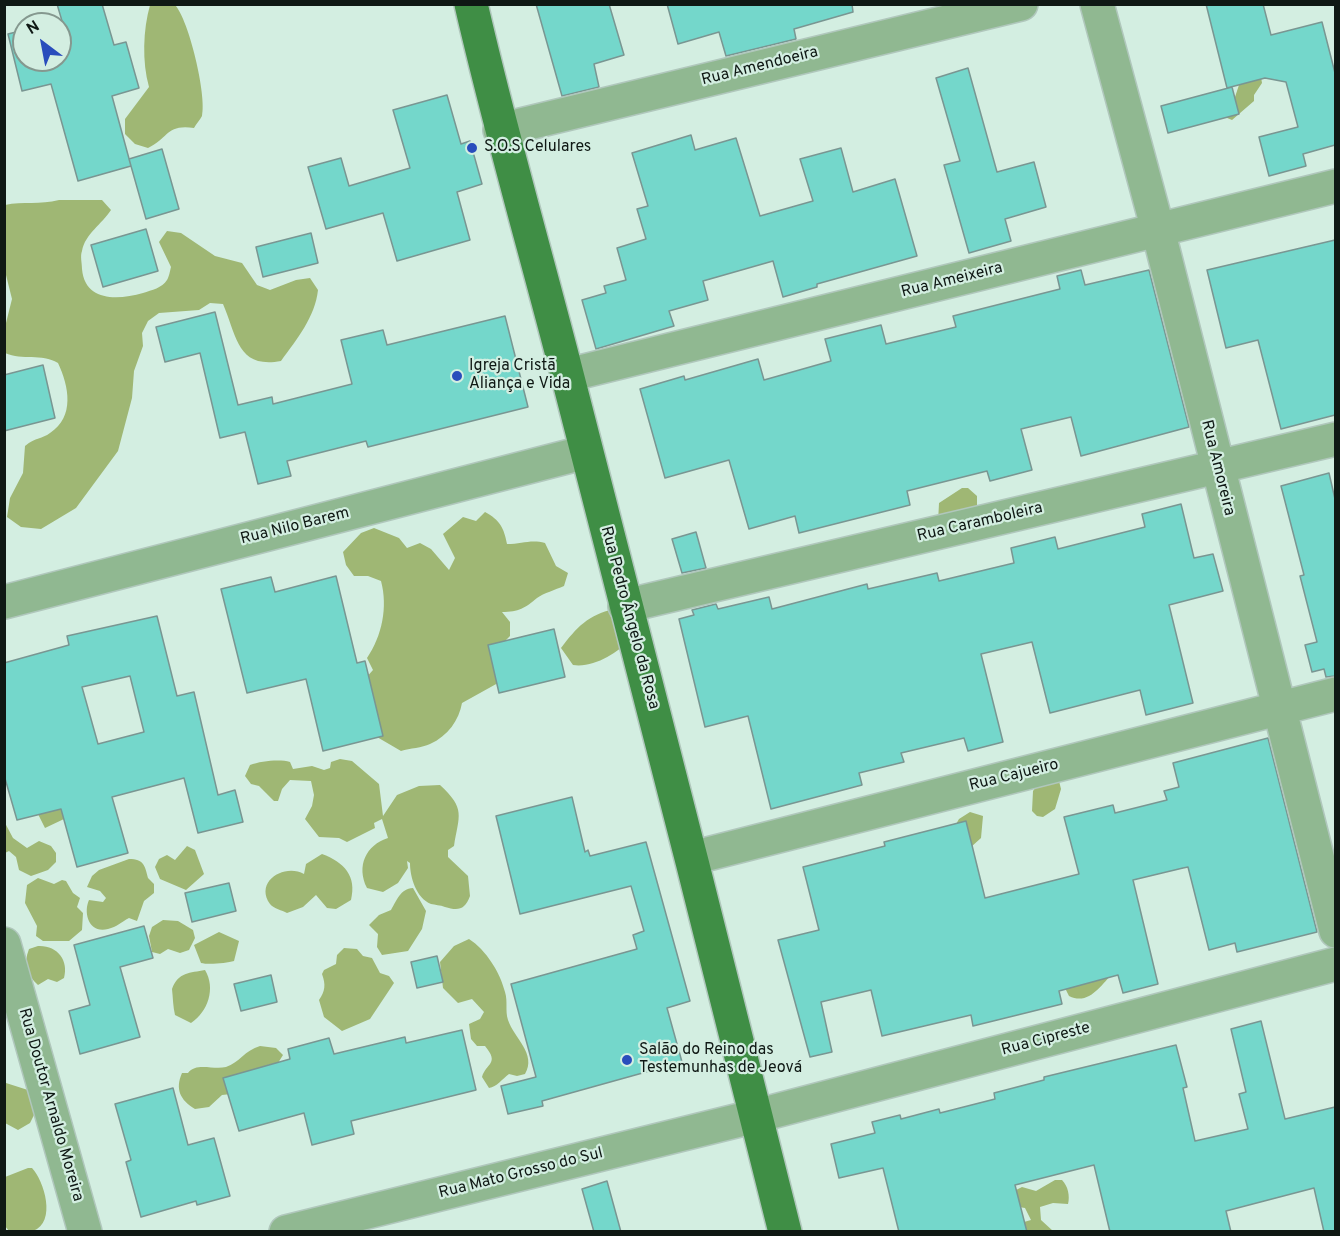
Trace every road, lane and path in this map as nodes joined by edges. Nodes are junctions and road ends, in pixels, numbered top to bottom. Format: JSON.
{"nodes":[{"id":1,"x":471,"y":4,"type":"edge"},
{"id":2,"x":1021,"y":4,"type":"edge"},
{"id":3,"x":1097,"y":4,"type":"edge"},
{"id":4,"x":500,"y":130,"type":"junction"},
{"id":5,"x":1335,"y":186,"type":"edge"},
{"id":6,"x":1158,"y":230,"type":"junction"},
{"id":7,"x":567,"y":375,"type":"junction"},
{"id":8,"x":1335,"y":439,"type":"edge"},
{"id":9,"x":586,"y":452,"type":"junction"},
{"id":10,"x":1216,"y":467,"type":"junction"},
{"id":11,"x":4,"y":602,"type":"edge"},
{"id":12,"x":625,"y":606,"type":"junction"},
{"id":13,"x":1335,"y":694,"type":"edge"},
{"id":14,"x":1281,"y":707,"type":"junction"},
{"id":15,"x":692,"y":858,"type":"junction"},
{"id":16,"x":1335,"y":931,"type":"edge"},
{"id":17,"x":4,"y":944,"type":"edge"},
{"id":18,"x":1335,"y":964,"type":"edge"},
{"id":19,"x":756,"y":1116,"type":"junction"},
{"id":20,"x":85,"y":1232,"type":"edge"},
{"id":21,"x":286,"y":1232,"type":"edge"},
{"id":22,"x":785,"y":1232,"type":"edge"}],
"edges":[{"from":1,"to":4,"type":"main road","name":"Rua Pedro Ângelo da Rosa"},
{"from":2,"to":4,"type":"street","name":"Rua Amendoeira"},
{"from":3,"to":6,"type":"street","name":"Rua Amoreira"},
{"from":4,"to":7,"type":"main road","name":"Rua Pedro Ângelo da Rosa"},
{"from":5,"to":6,"type":"street","name":"Rua Ameixeira"},
{"from":6,"to":7,"type":"street","name":"Rua Ameixeira"},
{"from":6,"to":10,"type":"street","name":"Rua Amoreira"},
{"from":7,"to":9,"type":"main road","name":"Rua Pedro Ângelo da Rosa"},
{"from":8,"to":10,"type":"street","name":"Rua Caramboleira"},
{"from":9,"to":11,"type":"street","name":"Rua Nilo Barem"},
{"from":9,"to":12,"type":"main road","name":"Rua Pedro Ângelo da Rosa"},
{"from":10,"to":12,"type":"street","name":"Rua Caramboleira"},
{"from":10,"to":14,"type":"street","name":"Rua Amoreira"},
{"from":12,"to":15,"type":"main road","name":"Rua Pedro Ângelo da Rosa"},
{"from":13,"to":14,"type":"street","name":"Rua Cajueiro"},
{"from":14,"to":15,"type":"street","name":"Rua Cajueiro"},
{"from":14,"to":16,"type":"street","name":"Rua Amoreira"},
{"from":15,"to":19,"type":"main road","name":"Rua Pedro Ângelo da Rosa"},
{"from":17,"to":20,"type":"street","name":"Rua Doutor Arnaldo Moreira"},
{"from":18,"to":19,"type":"street","name":"Rua Cipreste"},
{"from":19,"to":21,"type":"street","name":"Rua Mato Grosso do Sul"},
{"from":19,"to":22,"type":"main road","name":"Rua Pedro Ângelo da Rosa"}]}
